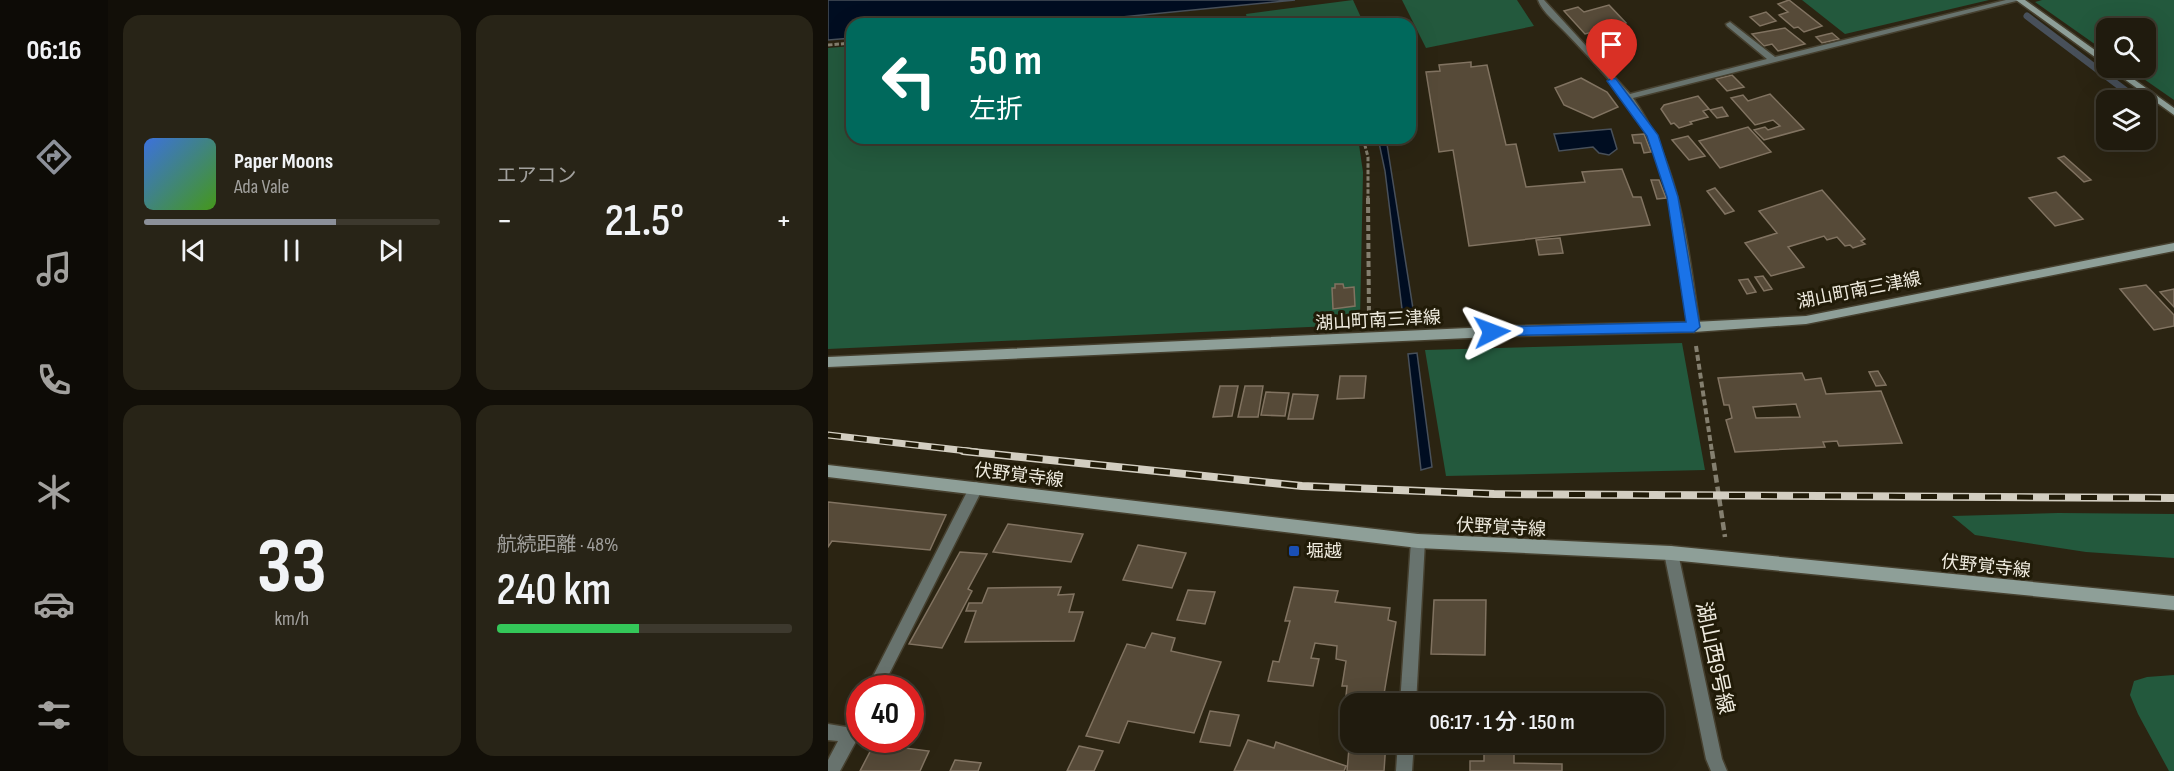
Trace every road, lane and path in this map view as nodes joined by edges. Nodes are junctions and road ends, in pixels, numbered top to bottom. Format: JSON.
{"nodes":[{"id":1,"x":2018,"y":0,"type":"edge"},
{"id":2,"x":1541,"y":1,"type":"edge"},
{"id":3,"x":1730,"y":24,"type":"dead end"},
{"id":4,"x":846,"y":44,"type":"edge"},
{"id":5,"x":828,"y":45,"type":"edge"},
{"id":6,"x":2096,"y":55,"type":"edge"},
{"id":7,"x":1772,"y":59,"type":"junction"},
{"id":8,"x":2127,"y":78,"type":"edge"},
{"id":9,"x":1626,"y":97,"type":"junction"},
{"id":10,"x":2174,"y":112,"type":"edge"},
{"id":11,"x":1365,"y":144,"type":"edge"},
{"id":12,"x":2174,"y":247,"type":"edge"},
{"id":13,"x":1694,"y":327,"type":"junction"},
{"id":14,"x":1369,"y":339,"type":"junction"},
{"id":15,"x":828,"y":362,"type":"edge"},
{"id":16,"x":828,"y":471,"type":"edge"},
{"id":17,"x":976,"y":488,"type":"junction"},
{"id":18,"x":1418,"y":542,"type":"junction"},
{"id":19,"x":1671,"y":553,"type":"junction"},
{"id":20,"x":1729,"y":559,"type":"junction"},
{"id":21,"x":2174,"y":603,"type":"edge"},
{"id":22,"x":881,"y":675,"type":"edge"},
{"id":23,"x":1409,"y":693,"type":"edge"},
{"id":24,"x":828,"y":732,"type":"edge"},
{"id":25,"x":846,"y":734,"type":"edge"},
{"id":26,"x":846,"y":743,"type":"edge"},
{"id":27,"x":1405,"y":753,"type":"edge"},
{"id":28,"x":831,"y":771,"type":"edge"},
{"id":29,"x":1404,"y":771,"type":"edge"},
{"id":30,"x":1719,"y":771,"type":"edge"}],
"edges":[{"from":1,"to":6,"type":"street"},
{"from":1,"to":7,"type":"street"},
{"from":2,"to":9,"type":"street"},
{"from":3,"to":7,"type":"street"},
{"from":4,"to":5,"type":"path"},
{"from":7,"to":9,"type":"street"},
{"from":8,"to":10,"type":"street"},
{"from":9,"to":13,"type":"street"},
{"from":11,"to":14,"type":"path"},
{"from":12,"to":13,"type":"street","name":"湖山町南三津線"},
{"from":13,"to":14,"type":"street","name":"湖山町南三津線"},
{"from":13,"to":20,"type":"path"},
{"from":14,"to":15,"type":"street","name":"湖山町南三津線"},
{"from":16,"to":17,"type":"street","name":"伏野覚寺線"},
{"from":17,"to":18,"type":"street","name":"伏野覚寺線"},
{"from":17,"to":22,"type":"street"},
{"from":18,"to":19,"type":"street","name":"伏野覚寺線"},
{"from":18,"to":23,"type":"street"},
{"from":19,"to":20,"type":"street","name":"伏野覚寺線"},
{"from":19,"to":30,"type":"street","name":"湖山西9号線"},
{"from":20,"to":21,"type":"street","name":"伏野覚寺線"},
{"from":24,"to":25,"type":"street"},
{"from":26,"to":28,"type":"street"},
{"from":27,"to":29,"type":"street"}]}
